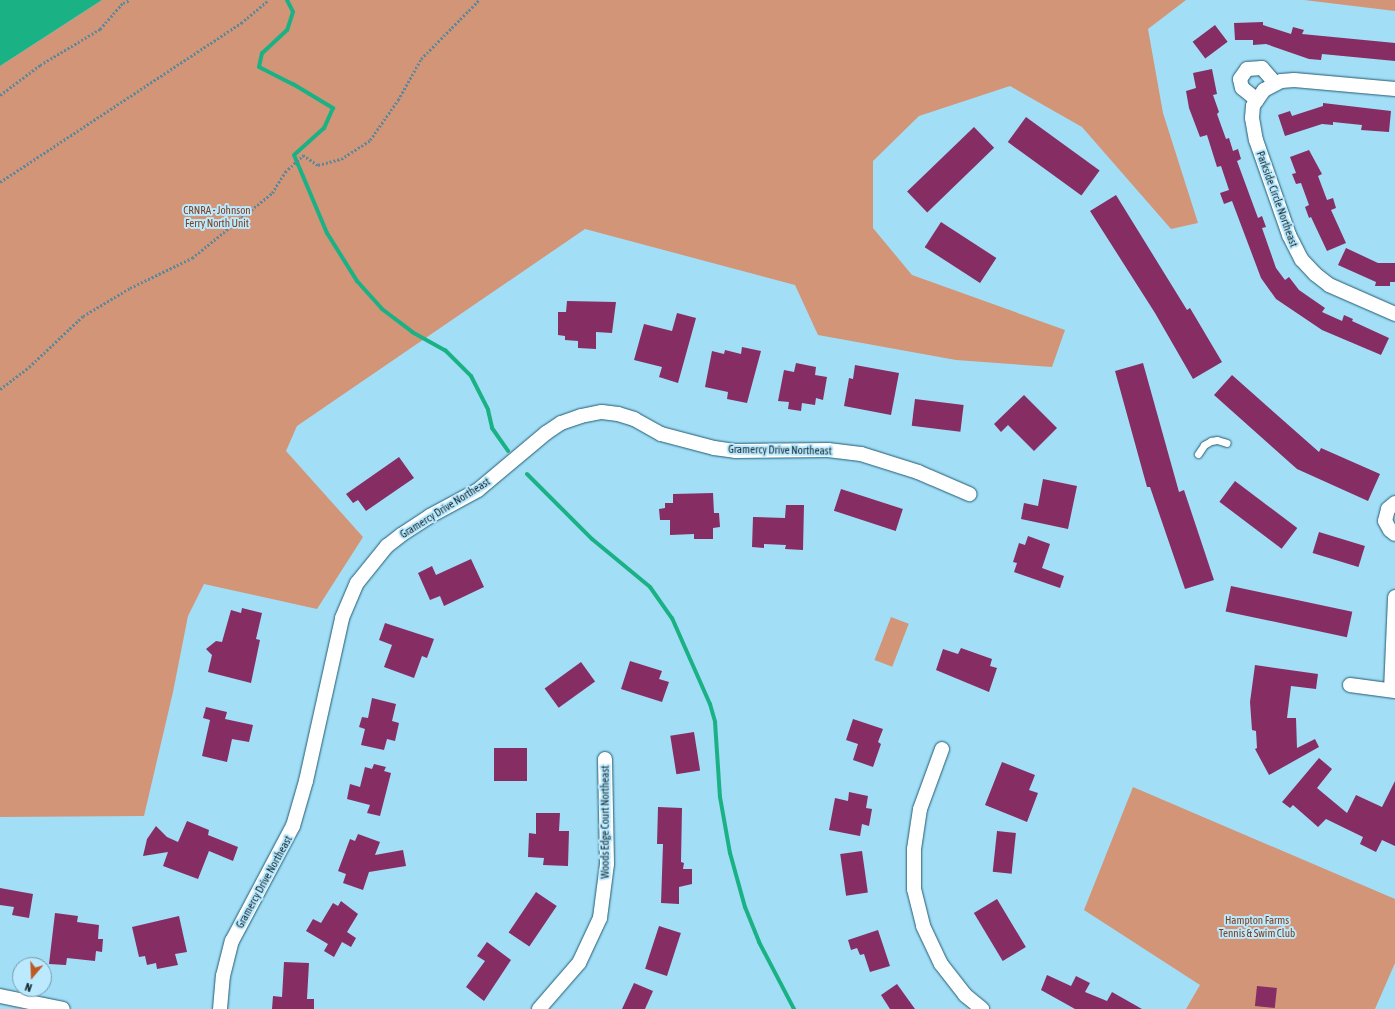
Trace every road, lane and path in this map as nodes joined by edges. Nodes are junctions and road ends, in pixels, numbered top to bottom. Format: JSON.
{"nodes":[{"id":1,"x":130,"y":0,"type":"edge"},
{"id":2,"x":268,"y":0,"type":"edge"},
{"id":3,"x":479,"y":0,"type":"edge"},
{"id":4,"x":1274,"y":83,"type":"junction"},
{"id":5,"x":1395,"y":89,"type":"edge"},
{"id":6,"x":0,"y":95,"type":"edge"},
{"id":7,"x":1257,"y":100,"type":"junction"},
{"id":8,"x":0,"y":182,"type":"edge"},
{"id":9,"x":1395,"y":314,"type":"edge"},
{"id":10,"x":0,"y":389,"type":"edge"},
{"id":11,"x":1227,"y":443,"type":"dead end"},
{"id":12,"x":1198,"y":454,"type":"dead end"},
{"id":13,"x":969,"y":494,"type":"dead end"},
{"id":14,"x":1395,"y":503,"type":"edge"},
{"id":15,"x":1395,"y":534,"type":"edge"},
{"id":16,"x":1395,"y":597,"type":"edge"},
{"id":17,"x":1350,"y":686,"type":"dead end"},
{"id":18,"x":1393,"y":691,"type":"edge"},
{"id":19,"x":942,"y":748,"type":"dead end"},
{"id":20,"x":605,"y":759,"type":"dead end"},
{"id":21,"x":0,"y":996,"type":"edge"},
{"id":22,"x":62,"y":1009,"type":"edge"},
{"id":23,"x":220,"y":1009,"type":"edge"},
{"id":24,"x":538,"y":1009,"type":"edge"},
{"id":25,"x":982,"y":1009,"type":"edge"}],
"edges":[{"from":1,"to":6,"type":"path"},
{"from":2,"to":8,"type":"path"},
{"from":3,"to":10,"type":"path"},
{"from":4,"to":5,"type":"street"},
{"from":4,"to":7,"type":"street"},
{"from":4,"to":7,"type":"street"},
{"from":7,"to":9,"type":"street","name":"Parkside Circle Northeast"},
{"from":11,"to":12,"type":"lane"},
{"from":13,"to":23,"type":"street","name":"Gramercy Drive Northeast"},
{"from":14,"to":15,"type":"street"},
{"from":16,"to":18,"type":"street"},
{"from":17,"to":18,"type":"street"},
{"from":19,"to":25,"type":"street"},
{"from":20,"to":24,"type":"street","name":"Woods Edge Court Northeast"},
{"from":21,"to":22,"type":"street"}]}
